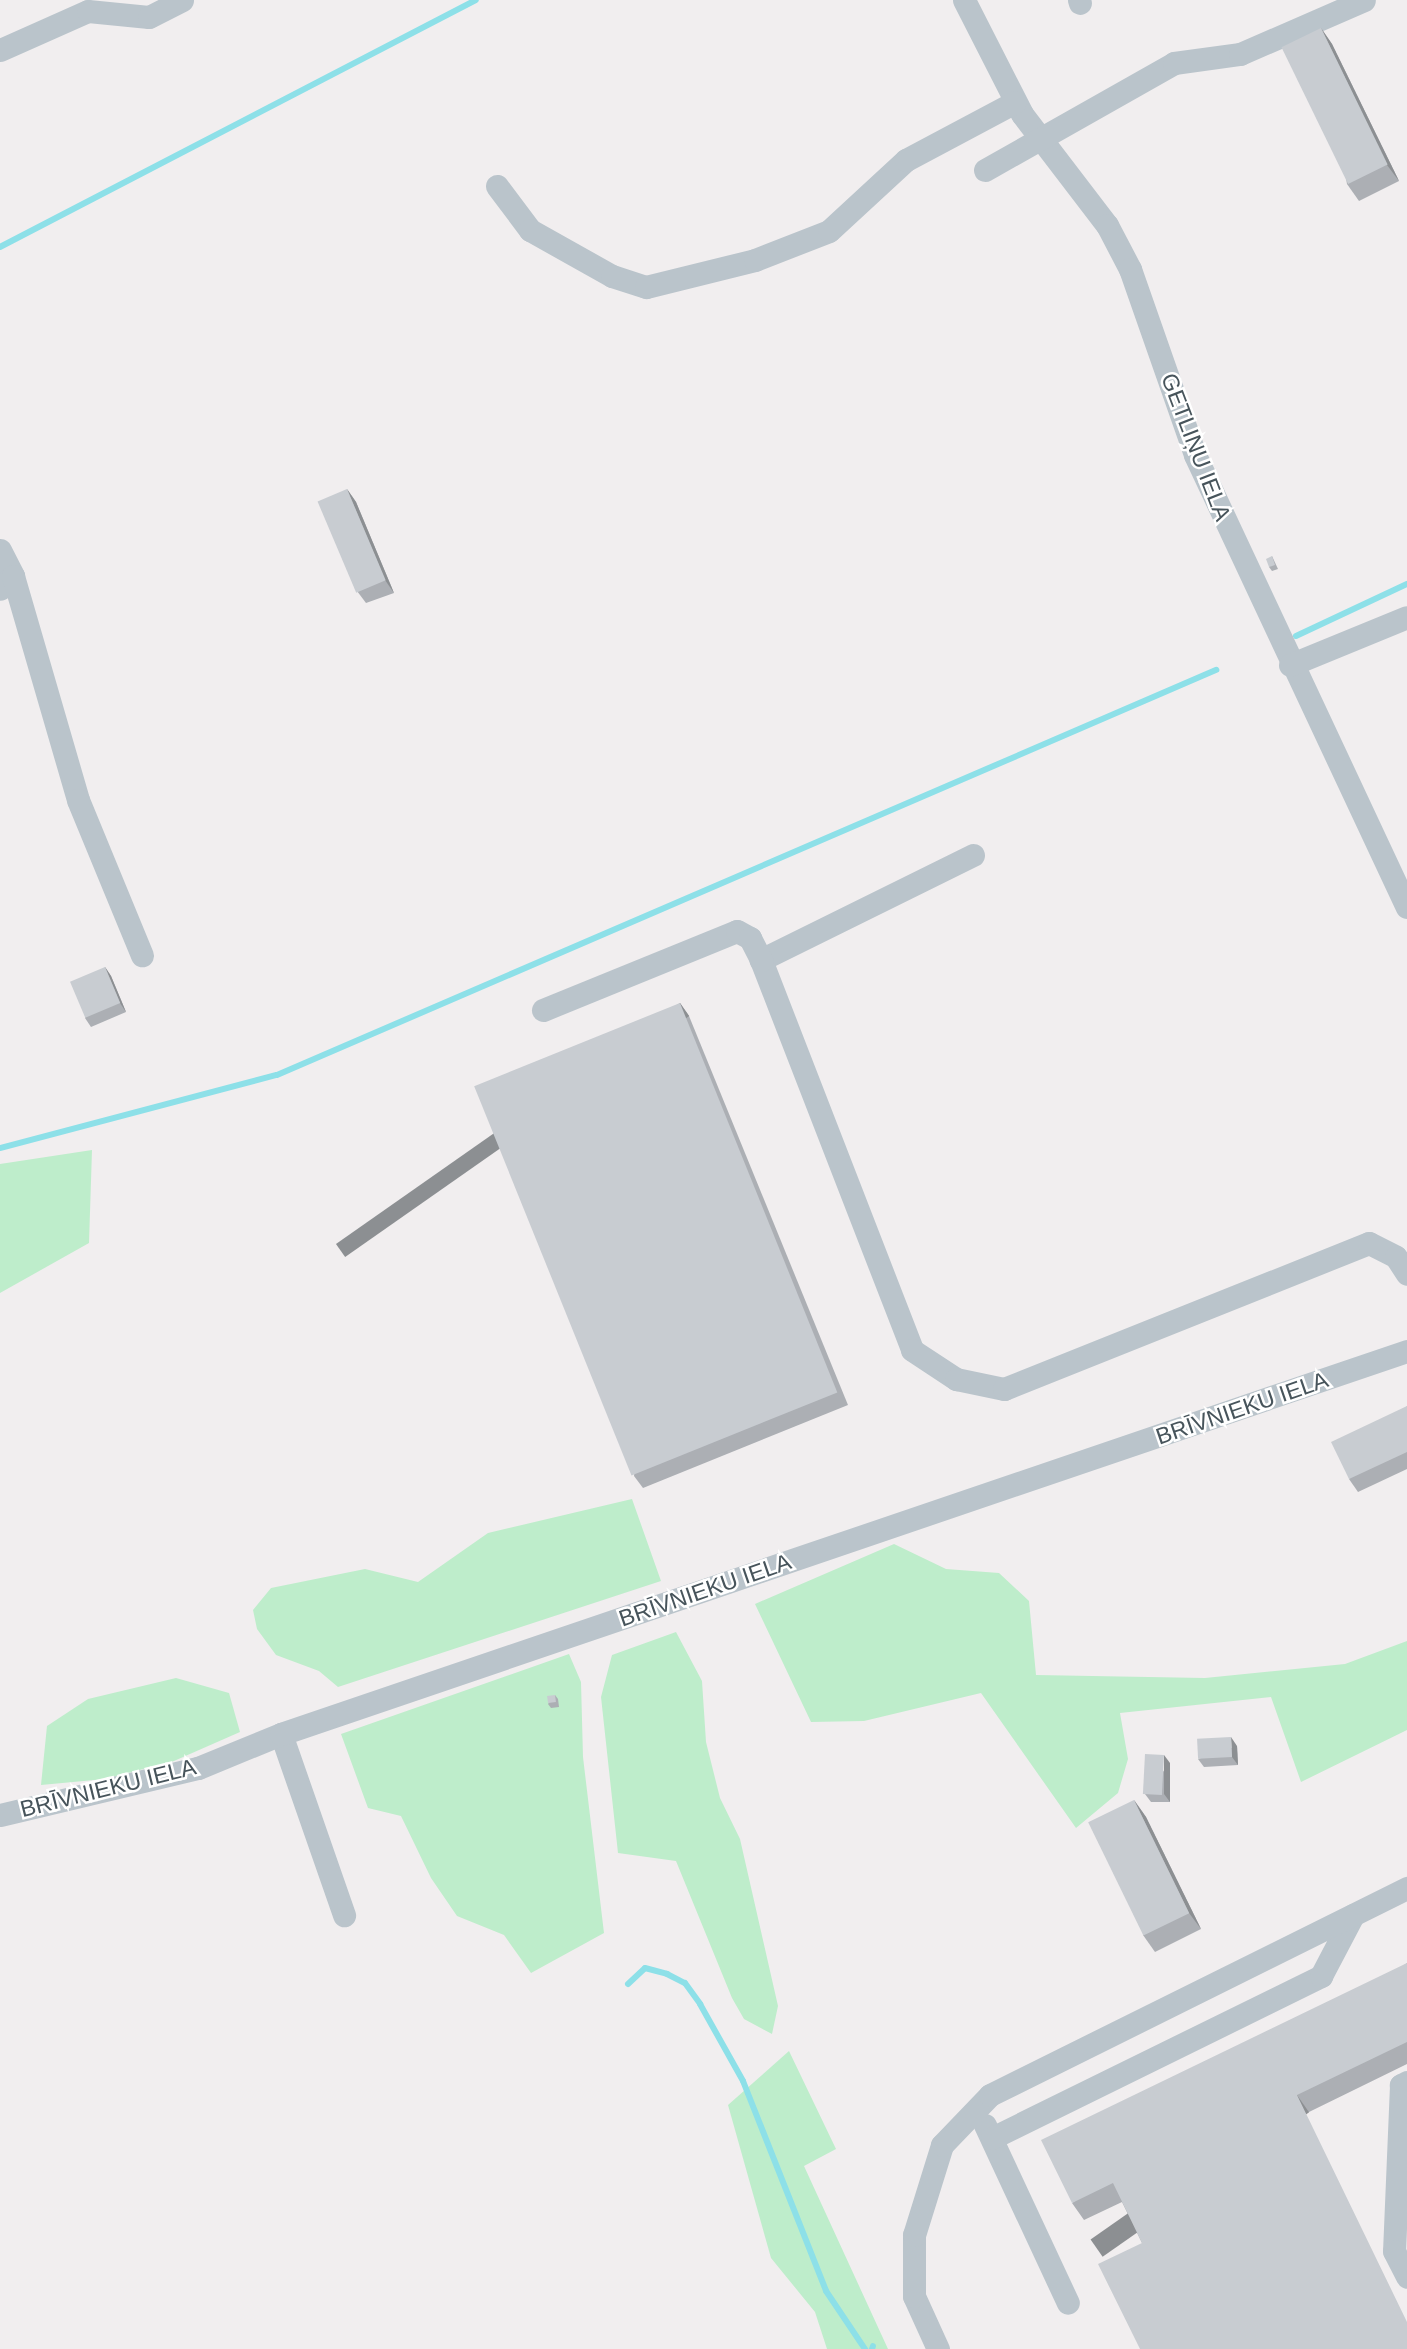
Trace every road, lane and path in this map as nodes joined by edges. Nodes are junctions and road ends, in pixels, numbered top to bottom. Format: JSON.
{"nodes":[{"id":1,"x":182,"y":0,"type":"edge"},
{"id":2,"x":964,"y":0,"type":"edge"},
{"id":3,"x":1364,"y":0,"type":"edge"},
{"id":4,"x":0,"y":50,"type":"edge"},
{"id":5,"x":1015,"y":102,"type":"junction"},
{"id":6,"x":1041,"y":141,"type":"junction"},
{"id":7,"x":985,"y":170,"type":"dead end"},
{"id":8,"x":497,"y":187,"type":"dead end"},
{"id":9,"x":0,"y":550,"type":"edge"},
{"id":10,"x":7,"y":583,"type":"edge"},
{"id":11,"x":1407,"y":617,"type":"edge"},
{"id":12,"x":1290,"y":665,"type":"junction"},
{"id":13,"x":973,"y":855,"type":"dead end"},
{"id":14,"x":1407,"y":907,"type":"edge"},
{"id":15,"x":142,"y":955,"type":"dead end"},
{"id":16,"x":761,"y":960,"type":"junction"},
{"id":17,"x":543,"y":1010,"type":"dead end"},
{"id":18,"x":1407,"y":1274,"type":"edge"},
{"id":19,"x":1407,"y":1351,"type":"edge"},
{"id":20,"x":281,"y":1734,"type":"junction"},
{"id":21,"x":0,"y":1815,"type":"edge"},
{"id":22,"x":1407,"y":1888,"type":"edge"},
{"id":23,"x":344,"y":1915,"type":"dead end"},
{"id":24,"x":1353,"y":1915,"type":"junction"},
{"id":25,"x":1407,"y":2082,"type":"edge"},
{"id":26,"x":978,"y":2108,"type":"junction"},
{"id":27,"x":992,"y":2138,"type":"junction"},
{"id":28,"x":1407,"y":2277,"type":"edge"},
{"id":29,"x":1068,"y":2303,"type":"dead end"},
{"id":30,"x":938,"y":2349,"type":"edge"}],
"edges":[{"from":1,"to":4,"type":"street"},
{"from":2,"to":5,"type":"street","name":"GETLIŅU IELA"},
{"from":3,"to":6,"type":"street"},
{"from":5,"to":6,"type":"street","name":"GETLIŅU IELA"},
{"from":5,"to":8,"type":"street"},
{"from":6,"to":7,"type":"street"},
{"from":6,"to":12,"type":"street","name":"GETLIŅU IELA"},
{"from":9,"to":10,"type":"street"},
{"from":10,"to":15,"type":"street"},
{"from":11,"to":12,"type":"street"},
{"from":12,"to":14,"type":"street","name":"GETLIŅU IELA"},
{"from":13,"to":16,"type":"street"},
{"from":16,"to":17,"type":"street"},
{"from":16,"to":18,"type":"street"},
{"from":19,"to":20,"type":"street","name":"BRĪVNIEKU IELA"},
{"from":20,"to":21,"type":"street","name":"BRĪVNIEKU IELA"},
{"from":20,"to":23,"type":"street"},
{"from":22,"to":24,"type":"street"},
{"from":24,"to":26,"type":"street"},
{"from":24,"to":27,"type":"street"},
{"from":25,"to":28,"type":"street"},
{"from":26,"to":27,"type":"street"},
{"from":26,"to":30,"type":"street"},
{"from":27,"to":29,"type":"street"}]}
